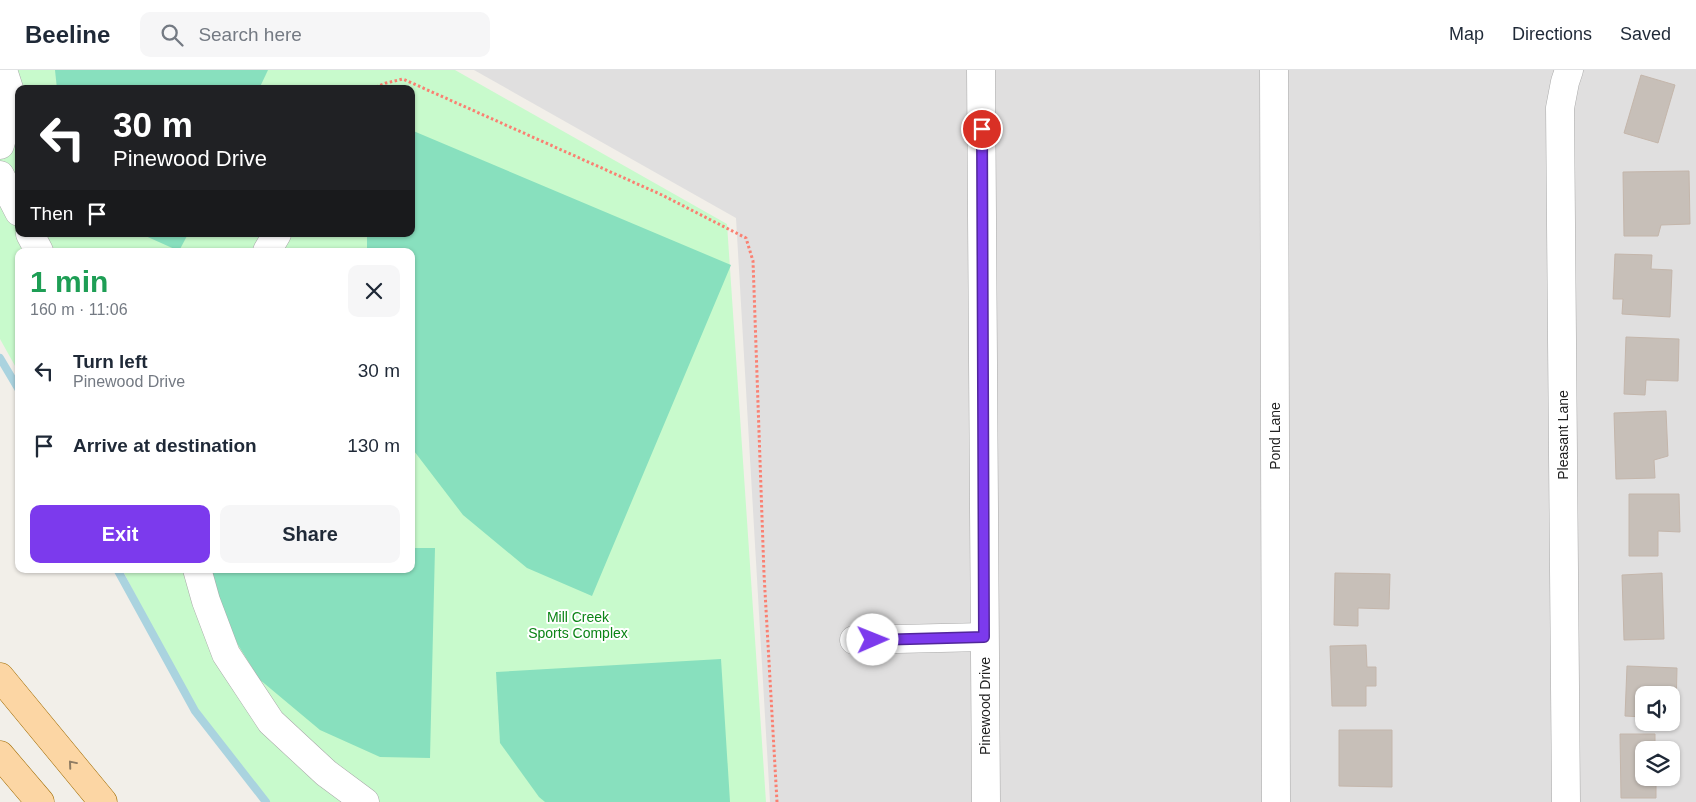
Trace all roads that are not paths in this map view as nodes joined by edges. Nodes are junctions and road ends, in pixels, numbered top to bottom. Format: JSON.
{"nodes":[{"id":1,"x":2,"y":70,"type":"edge"},
{"id":2,"x":982,"y":70,"type":"edge"},
{"id":3,"x":1274,"y":70,"type":"edge"},
{"id":4,"x":1569,"y":70,"type":"edge"},
{"id":5,"x":0,"y":145,"type":"edge"},
{"id":6,"x":0,"y":175,"type":"edge"},
{"id":7,"x":15,"y":204,"type":"edge"},
{"id":8,"x":276,"y":237,"type":"edge"},
{"id":9,"x":269,"y":248,"type":"edge"},
{"id":10,"x":197,"y":573,"type":"edge"},
{"id":11,"x":984,"y":637,"type":"junction"},
{"id":12,"x":854,"y":640,"type":"dead end"},
{"id":13,"x":0,"y":677,"type":"edge"},
{"id":14,"x":0,"y":754,"type":"edge"},
{"id":15,"x":40,"y":802,"type":"edge"},
{"id":16,"x":103,"y":802,"type":"edge"},
{"id":17,"x":365,"y":802,"type":"edge"},
{"id":18,"x":986,"y":802,"type":"edge"},
{"id":19,"x":1276,"y":802,"type":"edge"},
{"id":20,"x":1566,"y":802,"type":"edge"}],
"edges":[{"from":1,"to":5,"type":"street"},
{"from":2,"to":11,"type":"street","name":"Pinewood Drive"},
{"from":3,"to":19,"type":"street","name":"Pond Lane"},
{"from":4,"to":20,"type":"street","name":"Pleasant Lane"},
{"from":6,"to":7,"type":"street"},
{"from":8,"to":9,"type":"street"},
{"from":10,"to":17,"type":"street"},
{"from":11,"to":12,"type":"street"},
{"from":11,"to":18,"type":"street","name":"Pinewood Drive"},
{"from":16,"to":13,"type":"main road","one_way":true},
{"from":14,"to":15,"type":"main road"}]}
